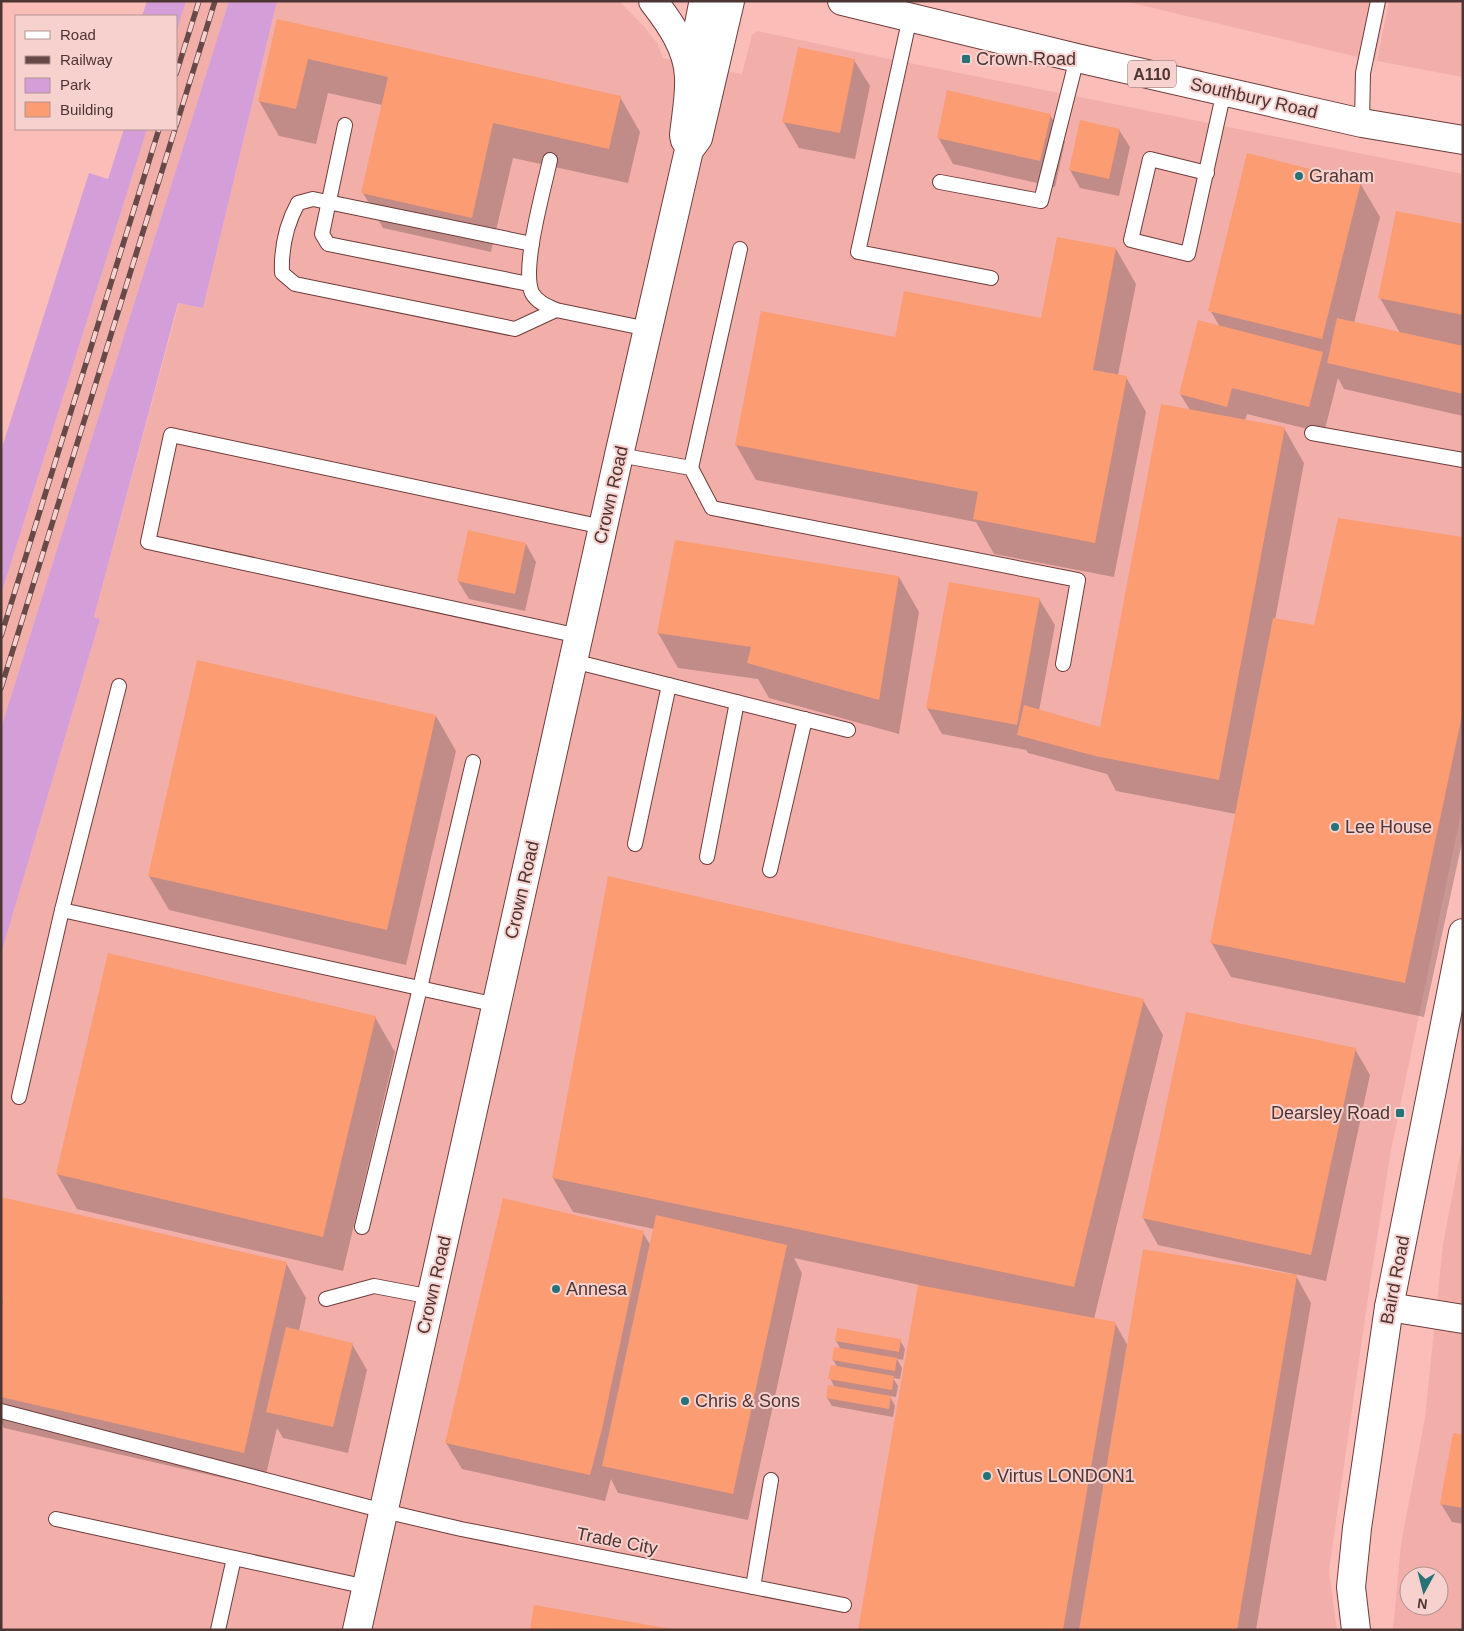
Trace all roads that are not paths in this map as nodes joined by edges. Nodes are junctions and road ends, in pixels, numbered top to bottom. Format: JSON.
{"nodes":[{"id":1,"x":653,"y":1,"type":"edge"},
{"id":2,"x":705,"y":1,"type":"edge"},
{"id":3,"x":730,"y":1,"type":"edge"},
{"id":4,"x":842,"y":1,"type":"edge"},
{"id":5,"x":1378,"y":1,"type":"edge"},
{"id":6,"x":910,"y":17,"type":"junction"},
{"id":7,"x":1077,"y":58,"type":"junction"},
{"id":8,"x":689,"y":76,"type":"junction"},
{"id":9,"x":1224,"y":92,"type":"junction"},
{"id":10,"x":1362,"y":122,"type":"junction"},
{"id":11,"x":345,"y":126,"type":"dead end"},
{"id":12,"x":1463,"y":140,"type":"edge"},
{"id":13,"x":689,"y":150,"type":"junction"},
{"id":14,"x":550,"y":160,"type":"dead end"},
{"id":15,"x":1207,"y":173,"type":"junction"},
{"id":16,"x":940,"y":182,"type":"dead end"},
{"id":17,"x":329,"y":202,"type":"junction"},
{"id":18,"x":532,"y":244,"type":"junction"},
{"id":19,"x":740,"y":249,"type":"dead end"},
{"id":20,"x":992,"y":278,"type":"dead end"},
{"id":21,"x":529,"y":284,"type":"junction"},
{"id":22,"x":556,"y":310,"type":"junction"},
{"id":23,"x":648,"y":329,"type":"junction"},
{"id":24,"x":1312,"y":433,"type":"dead end"},
{"id":25,"x":619,"y":455,"type":"junction"},
{"id":26,"x":1463,"y":460,"type":"edge"},
{"id":27,"x":691,"y":468,"type":"junction"},
{"id":28,"x":603,"y":527,"type":"junction"},
{"id":29,"x":576,"y":648,"type":"junction"},
{"id":30,"x":1063,"y":664,"type":"dead end"},
{"id":31,"x":669,"y":685,"type":"junction"},
{"id":32,"x":119,"y":686,"type":"dead end"},
{"id":33,"x":737,"y":702,"type":"junction"},
{"id":34,"x":806,"y":719,"type":"junction"},
{"id":35,"x":848,"y":730,"type":"dead end"},
{"id":36,"x":472,"y":762,"type":"dead end"},
{"id":37,"x":635,"y":844,"type":"dead end"},
{"id":38,"x":707,"y":857,"type":"dead end"},
{"id":39,"x":770,"y":870,"type":"dead end"},
{"id":40,"x":62,"y":910,"type":"junction"},
{"id":41,"x":1463,"y":932,"type":"edge"},
{"id":42,"x":420,"y":988,"type":"junction"},
{"id":43,"x":497,"y":1006,"type":"junction"},
{"id":44,"x":20,"y":1097,"type":"dead end"},
{"id":45,"x":362,"y":1227,"type":"dead end"},
{"id":46,"x":432,"y":1297,"type":"junction"},
{"id":47,"x":326,"y":1299,"type":"dead end"},
{"id":48,"x":1389,"y":1307,"type":"junction"},
{"id":49,"x":1463,"y":1319,"type":"edge"},
{"id":50,"x":1,"y":1411,"type":"edge"},
{"id":51,"x":771,"y":1480,"type":"dead end"},
{"id":52,"x":384,"y":1511,"type":"junction"},
{"id":53,"x":56,"y":1519,"type":"dead end"},
{"id":54,"x":234,"y":1558,"type":"junction"},
{"id":55,"x":367,"y":1586,"type":"junction"},
{"id":56,"x":753,"y":1586,"type":"junction"},
{"id":57,"x":844,"y":1605,"type":"dead end"},
{"id":58,"x":218,"y":1630,"type":"edge"},
{"id":59,"x":357,"y":1630,"type":"edge"},
{"id":60,"x":1356,"y":1630,"type":"edge"}],
"edges":[{"from":1,"to":8,"type":"street","name":"Crown Road"},
{"from":2,"to":8,"type":"street","name":"Crown Road"},
{"from":3,"to":13,"type":"street","name":"Crown Road"},
{"from":4,"to":6,"type":"street","name":"Southbury Road","number":"A110"},
{"from":5,"to":10,"type":"lane"},
{"from":6,"to":7,"type":"street","name":"Southbury Road","number":"A110"},
{"from":6,"to":20,"type":"lane"},
{"from":7,"to":9,"type":"street","name":"Southbury Road","number":"A110"},
{"from":7,"to":16,"type":"lane"},
{"from":8,"to":13,"type":"street","name":"Crown Road"},
{"from":9,"to":10,"type":"street","name":"Southbury Road","number":"A110"},
{"from":9,"to":15,"type":"lane"},
{"from":10,"to":12,"type":"street","name":"Southbury Road","number":"A110"},
{"from":11,"to":17,"type":"lane"},
{"from":13,"to":23,"type":"street","name":"Crown Road"},
{"from":14,"to":18,"type":"lane"},
{"from":15,"to":15,"type":"lane"},
{"from":17,"to":18,"type":"lane"},
{"from":17,"to":21,"type":"lane"},
{"from":17,"to":22,"type":"lane"},
{"from":18,"to":21,"type":"lane"},
{"from":19,"to":27,"type":"lane"},
{"from":21,"to":22,"type":"lane"},
{"from":22,"to":23,"type":"lane"},
{"from":23,"to":25,"type":"street","name":"Crown Road"},
{"from":24,"to":26,"type":"lane"},
{"from":25,"to":27,"type":"lane"},
{"from":25,"to":28,"type":"street","name":"Crown Road"},
{"from":27,"to":30,"type":"lane"},
{"from":28,"to":29,"type":"street","name":"Crown Road"},
{"from":28,"to":29,"type":"lane"},
{"from":29,"to":31,"type":"lane"},
{"from":29,"to":43,"type":"street","name":"Crown Road"},
{"from":31,"to":33,"type":"lane"},
{"from":31,"to":37,"type":"lane"},
{"from":32,"to":40,"type":"lane"},
{"from":33,"to":34,"type":"lane"},
{"from":33,"to":38,"type":"lane"},
{"from":34,"to":35,"type":"lane"},
{"from":34,"to":39,"type":"lane"},
{"from":36,"to":42,"type":"lane"},
{"from":40,"to":42,"type":"lane"},
{"from":40,"to":44,"type":"lane"},
{"from":41,"to":48,"type":"street","name":"Baird Road"},
{"from":42,"to":43,"type":"lane"},
{"from":42,"to":45,"type":"lane"},
{"from":43,"to":46,"type":"street","name":"Crown Road"},
{"from":46,"to":47,"type":"lane"},
{"from":46,"to":52,"type":"street","name":"Crown Road"},
{"from":48,"to":49,"type":"street"},
{"from":48,"to":60,"type":"street","name":"Baird Road"},
{"from":50,"to":52,"type":"lane","name":"Trade City"},
{"from":51,"to":56,"type":"lane"},
{"from":52,"to":55,"type":"street","name":"Crown Road"},
{"from":52,"to":56,"type":"lane","name":"Trade City"},
{"from":53,"to":54,"type":"lane"},
{"from":54,"to":55,"type":"lane"},
{"from":54,"to":58,"type":"lane"},
{"from":55,"to":59,"type":"street","name":"Crown Road"},
{"from":56,"to":57,"type":"lane","name":"Trade City"}]}
